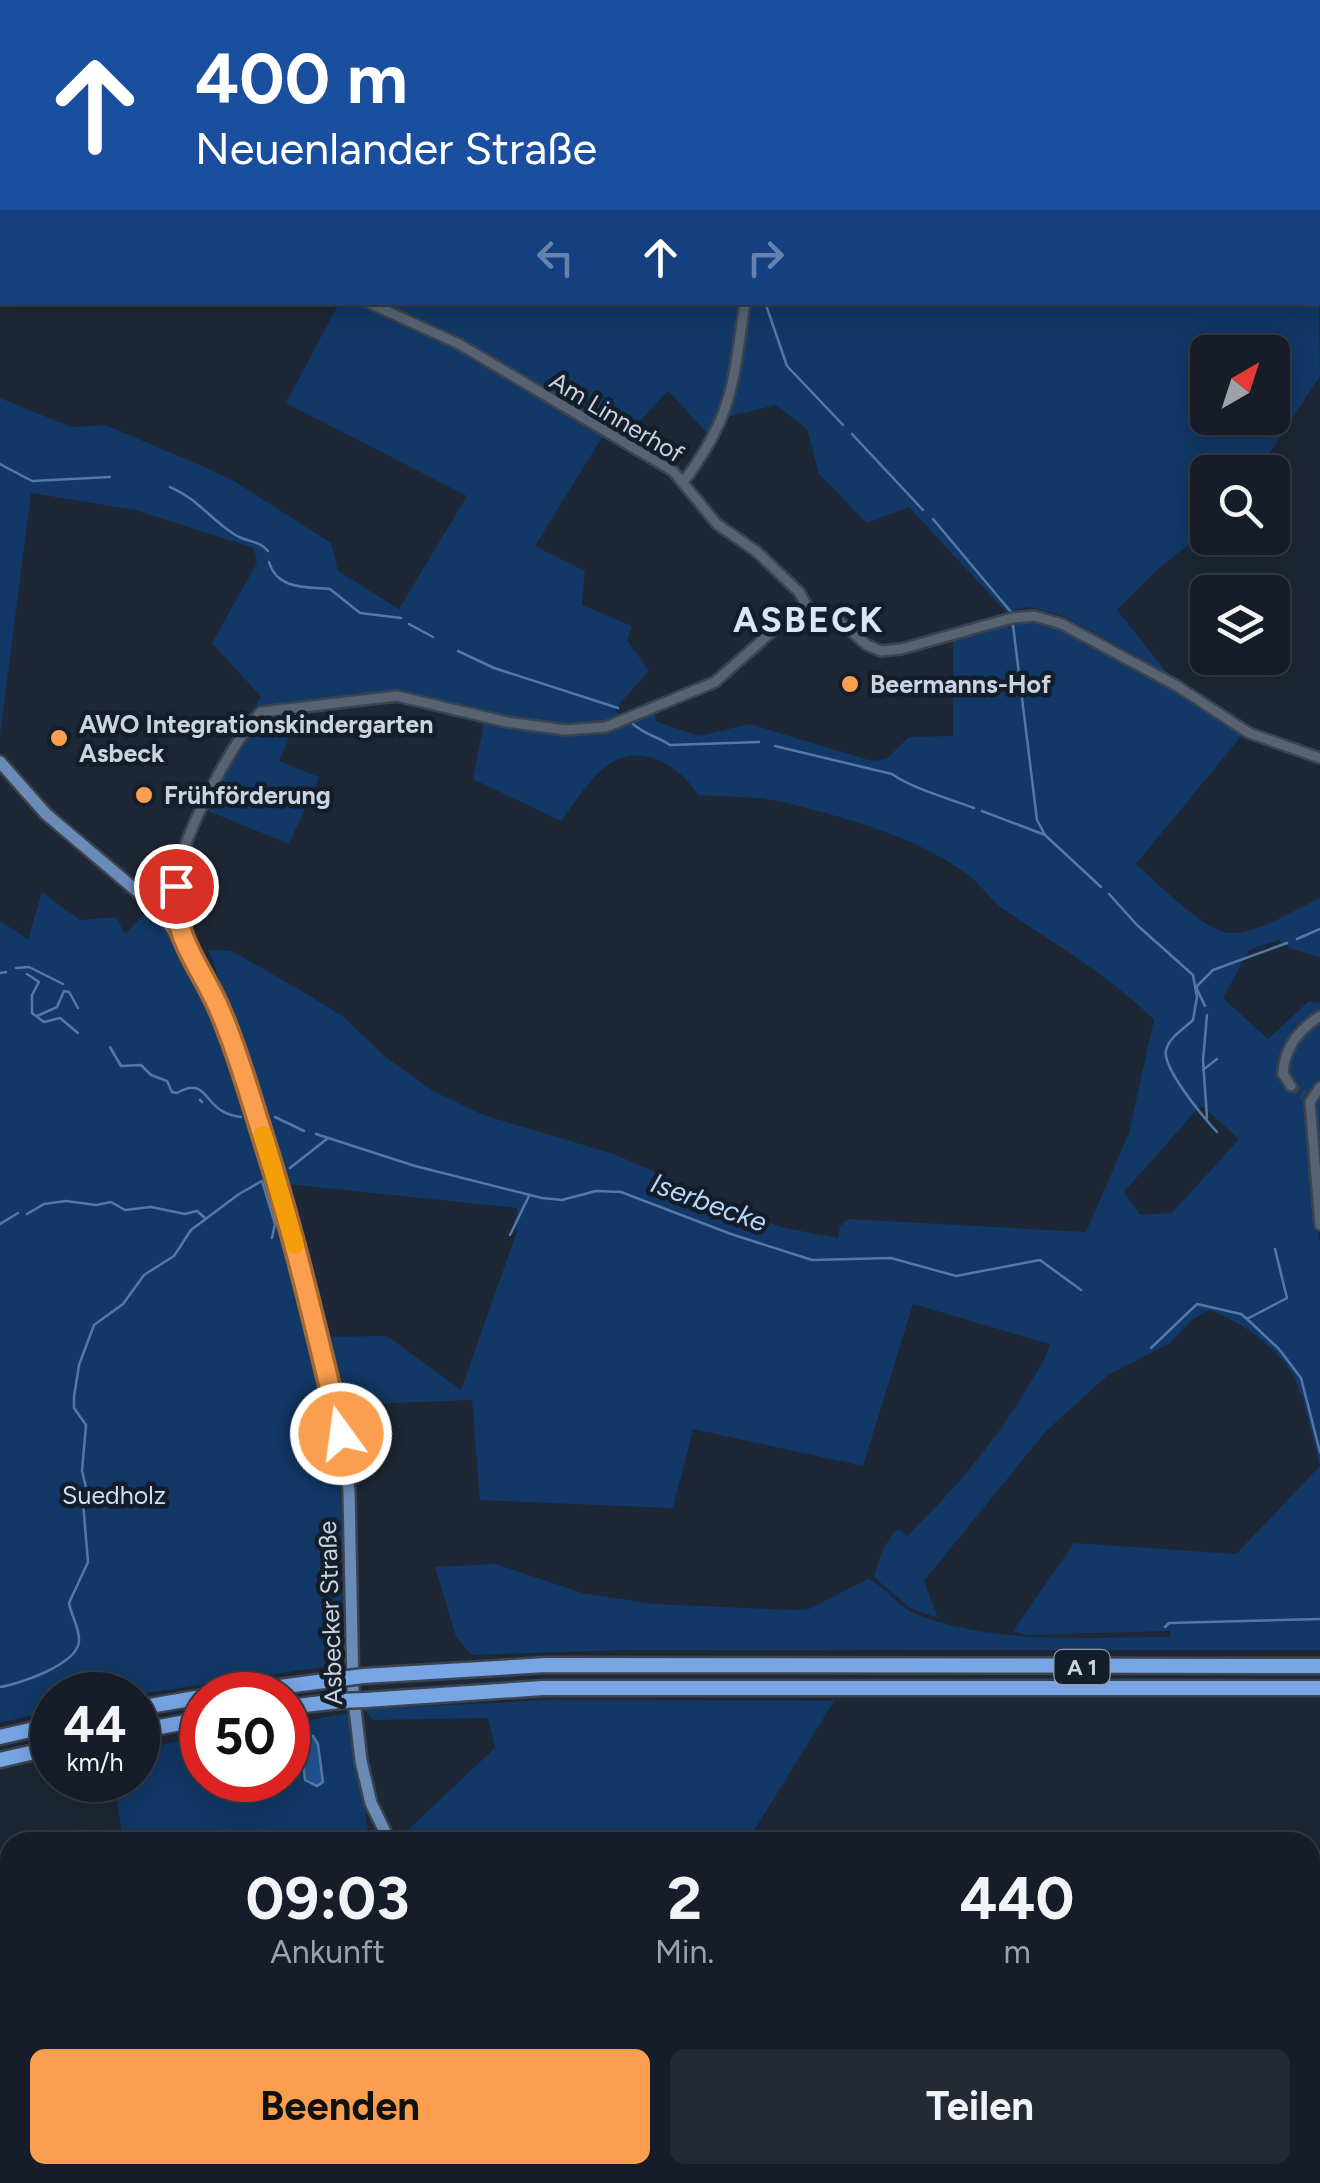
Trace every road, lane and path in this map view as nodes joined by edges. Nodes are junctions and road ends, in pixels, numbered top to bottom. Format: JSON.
{"nodes":[{"id":1,"x":374,"y":305,"type":"edge"},
{"id":2,"x":745,"y":305,"type":"edge"},
{"id":3,"x":684,"y":481,"type":"junction"},
{"id":4,"x":809,"y":610,"type":"junction"},
{"id":5,"x":1320,"y":758,"type":"edge"},
{"id":6,"x":0,"y":762,"type":"edge"},
{"id":7,"x":178,"y":870,"type":"junction"},
{"id":8,"x":176,"y":886,"type":"junction"},
{"id":9,"x":152,"y":903,"type":"junction"},
{"id":10,"x":180,"y":936,"type":"junction"},
{"id":11,"x":1320,"y":1016,"type":"edge"},
{"id":12,"x":1291,"y":1086,"type":"dead end"},
{"id":13,"x":1320,"y":1088,"type":"edge"},
{"id":14,"x":1320,"y":1225,"type":"edge"},
{"id":15,"x":1320,"y":1666,"type":"edge"},
{"id":16,"x":310,"y":1683,"type":"edge"},
{"id":17,"x":1320,"y":1688,"type":"edge"},
{"id":18,"x":310,"y":1704,"type":"edge"},
{"id":19,"x":30,"y":1730,"type":"edge"},
{"id":20,"x":0,"y":1737,"type":"edge"},
{"id":21,"x":30,"y":1753,"type":"edge"},
{"id":22,"x":0,"y":1760,"type":"edge"},
{"id":23,"x":385,"y":1832,"type":"edge"}],
"edges":[{"from":1,"to":3,"type":"street","name":"Am Linnerhof"},
{"from":2,"to":3,"type":"street"},
{"from":3,"to":4,"type":"street","name":"Am Linnerhof"},
{"from":4,"to":5,"type":"street"},
{"from":4,"to":7,"type":"street"},
{"from":6,"to":9,"type":"main road","name":"Asbecker Straße"},
{"from":7,"to":8,"type":"street"},
{"from":7,"to":9,"type":"street"},
{"from":8,"to":9,"type":"street"},
{"from":8,"to":10,"type":"street"},
{"from":9,"to":10,"type":"main road","name":"Asbecker Straße"},
{"from":10,"to":23,"type":"main road","name":"Asbecker Straße"},
{"from":11,"to":12,"type":"street"},
{"from":13,"to":14,"type":"street"},
{"from":15,"to":16,"type":"highway","number":"A 1","bridge":true},
{"from":17,"to":18,"type":"highway","number":"A 1","bridge":true},
{"from":19,"to":20,"type":"highway"},
{"from":21,"to":22,"type":"highway"}]}
